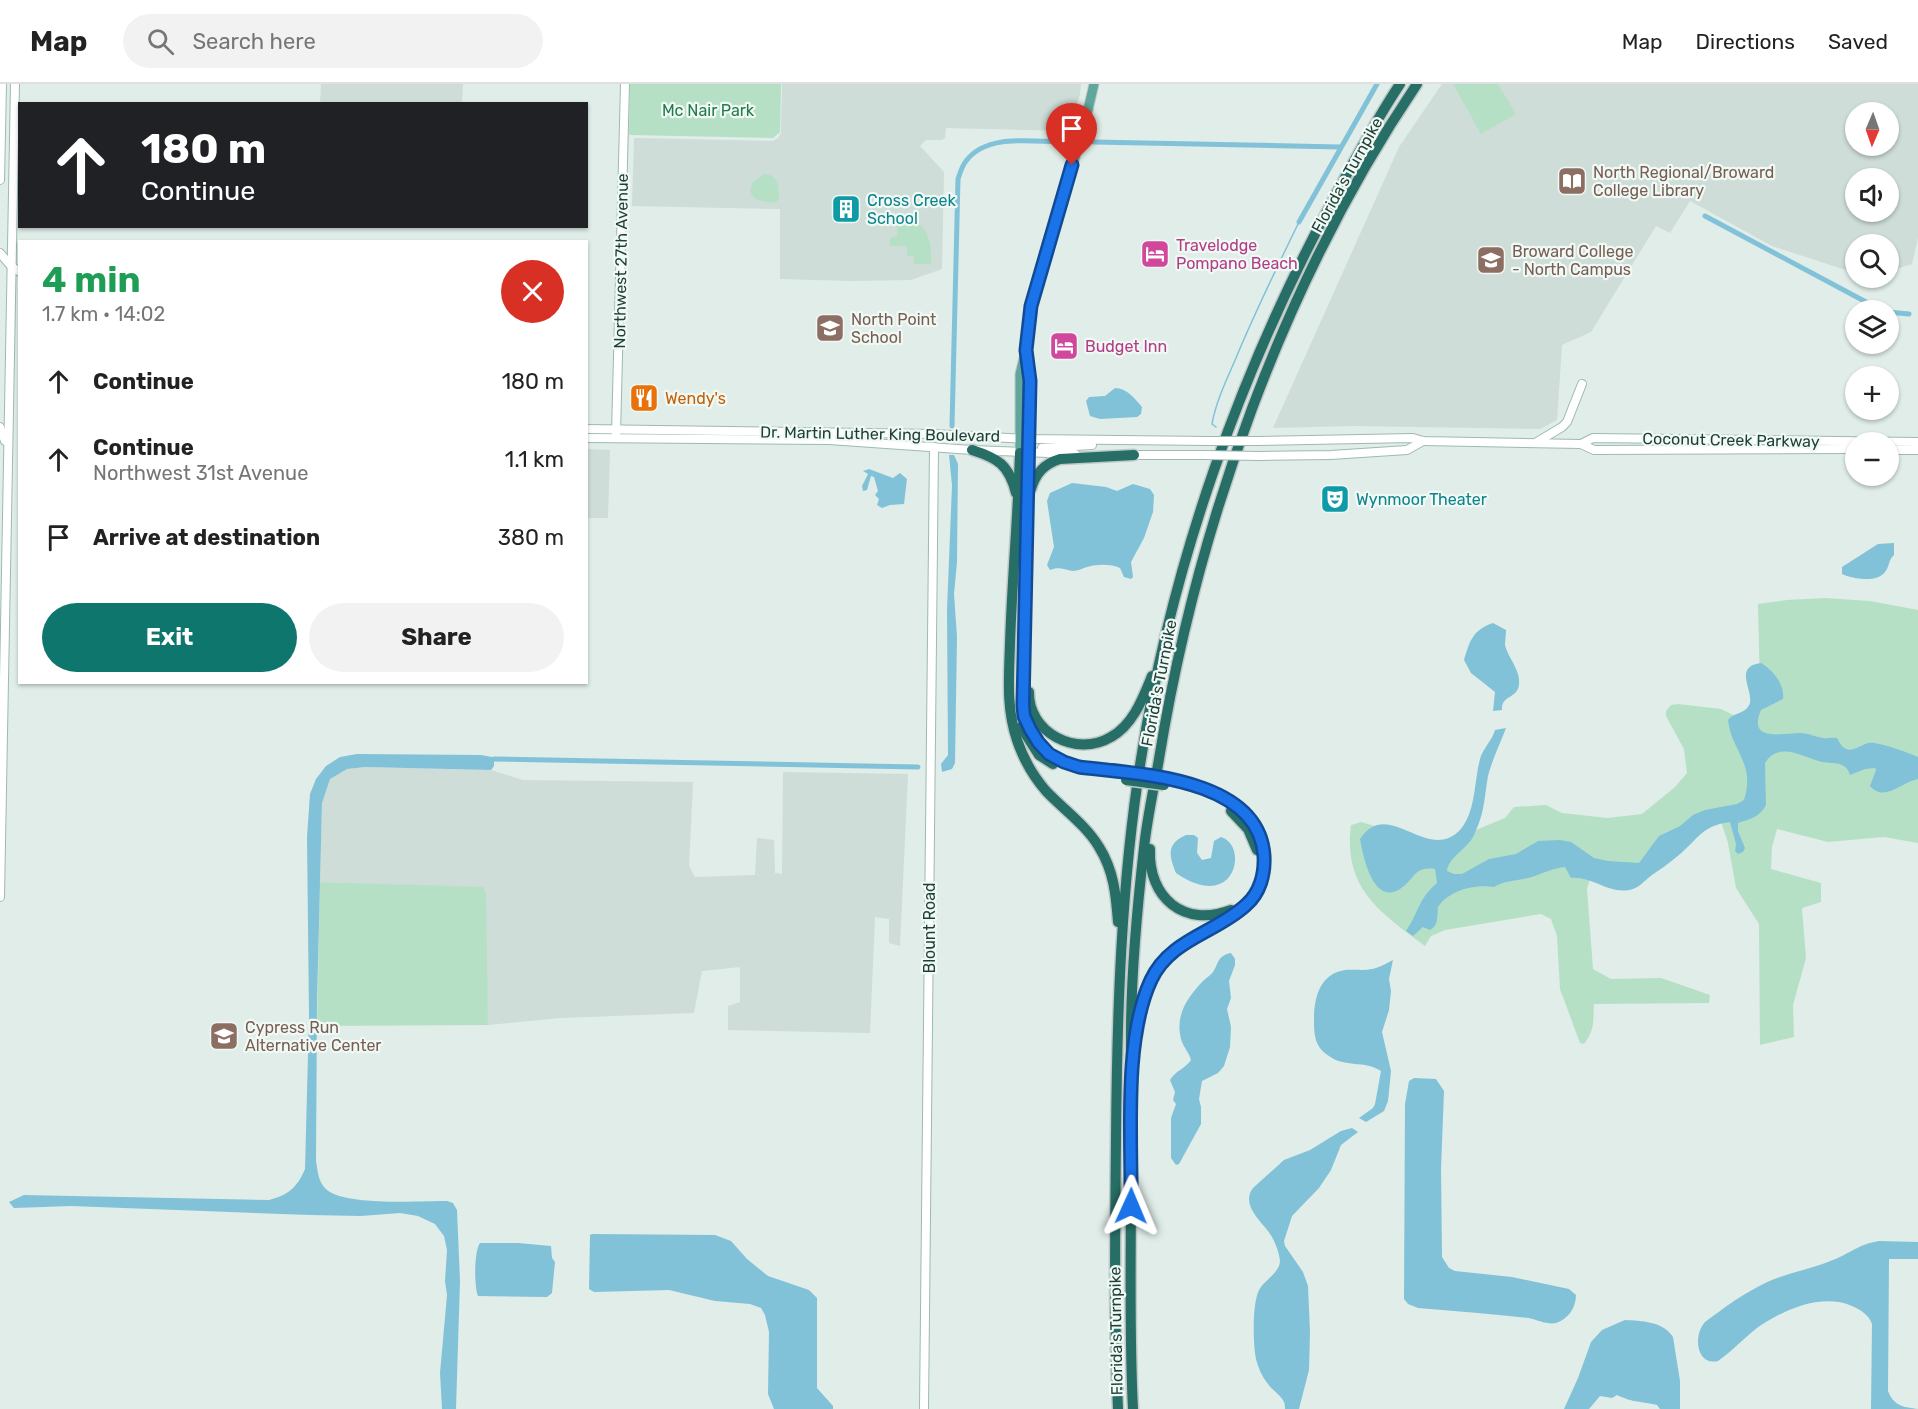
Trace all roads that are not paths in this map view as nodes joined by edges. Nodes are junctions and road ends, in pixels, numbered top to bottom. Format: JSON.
{"nodes":[{"id":1,"x":2,"y":84,"type":"edge"},
{"id":2,"x":8,"y":84,"type":"edge"},
{"id":3,"x":15,"y":84,"type":"edge"},
{"id":4,"x":625,"y":84,"type":"edge"},
{"id":5,"x":1095,"y":84,"type":"edge"},
{"id":6,"x":1400,"y":84,"type":"edge"},
{"id":7,"x":1417,"y":84,"type":"edge"},
{"id":8,"x":15,"y":95,"type":"junction"},
{"id":9,"x":0,"y":180,"type":"edge"},
{"id":10,"x":0,"y":253,"type":"edge"},
{"id":11,"x":11,"y":266,"type":"junction"},
{"id":12,"x":0,"y":267,"type":"edge"},
{"id":13,"x":18,"y":271,"type":"edge"},
{"id":14,"x":1582,"y":384,"type":"dead end"},
{"id":15,"x":0,"y":412,"type":"edge"},
{"id":16,"x":8,"y":422,"type":"junction"},
{"id":17,"x":0,"y":427,"type":"edge"},
{"id":18,"x":588,"y":429,"type":"edge"},
{"id":19,"x":616,"y":434,"type":"junction"},
{"id":20,"x":778,"y":435,"type":"junction"},
{"id":21,"x":588,"y":438,"type":"edge"},
{"id":22,"x":1024,"y":438,"type":"junction"},
{"id":23,"x":1118,"y":440,"type":"junction"},
{"id":24,"x":1209,"y":441,"type":"joint"},
{"id":25,"x":1423,"y":441,"type":"junction"},
{"id":26,"x":1765,"y":441,"type":"junction"},
{"id":27,"x":1918,"y":442,"type":"edge"},
{"id":28,"x":1536,"y":443,"type":"junction"},
{"id":29,"x":1581,"y":444,"type":"junction"},
{"id":30,"x":934,"y":447,"type":"junction"},
{"id":31,"x":1696,"y":449,"type":"junction"},
{"id":32,"x":1845,"y":449,"type":"edge"},
{"id":33,"x":972,"y":450,"type":"junction"},
{"id":34,"x":1899,"y":450,"type":"edge"},
{"id":35,"x":1918,"y":450,"type":"edge"},
{"id":36,"x":8,"y":453,"type":"junction"},
{"id":37,"x":1024,"y":453,"type":"junction"},
{"id":38,"x":1134,"y":455,"type":"junction"},
{"id":39,"x":1206,"y":455,"type":"joint"},
{"id":40,"x":1023,"y":500,"type":"junction"},
{"id":41,"x":1013,"y":581,"type":"junction"},
{"id":42,"x":1026,"y":592,"type":"junction"},
{"id":43,"x":1161,"y":650,"type":"junction"},
{"id":44,"x":1126,"y":776,"type":"junction"},
{"id":45,"x":1165,"y":782,"type":"junction"},
{"id":46,"x":1150,"y":813,"type":"junction"},
{"id":47,"x":0,"y":897,"type":"edge"},
{"id":48,"x":1121,"y":961,"type":"junction"},
{"id":49,"x":1132,"y":1065,"type":"junction"},
{"id":50,"x":924,"y":1409,"type":"edge"},
{"id":51,"x":1118,"y":1409,"type":"edge"},
{"id":52,"x":1133,"y":1409,"type":"edge"}],
"edges":[{"from":1,"to":9,"type":"main road"},
{"from":2,"to":8,"type":"main road"},
{"from":3,"to":8,"type":"main road"},
{"from":4,"to":19,"type":"main road","name":"Northwest 27th Avenue"},
{"from":5,"to":22,"type":"main road"},
{"from":6,"to":43,"type":"highway","name":"Florida's Turnpike"},
{"from":7,"to":46,"type":"highway","name":"Florida's Turnpike"},
{"from":8,"to":11,"type":"main road"},
{"from":10,"to":11,"type":"main road"},
{"from":11,"to":12,"type":"main road"},
{"from":11,"to":13,"type":"main road"},
{"from":11,"to":16,"type":"main road"},
{"from":14,"to":28,"type":"main road"},
{"from":15,"to":16,"type":"main road"},
{"from":16,"to":36,"type":"main road"},
{"from":17,"to":36,"type":"main road"},
{"from":18,"to":19,"type":"main road","name":"Dr. Martin Luther King Boulevard"},
{"from":19,"to":20,"type":"main road","name":"Dr. Martin Luther King Boulevard"},
{"from":19,"to":20,"type":"main road","name":"Dr. Martin Luther King Boulevard"},
{"from":19,"to":21,"type":"main road","name":"Dr. Martin Luther King Boulevard"},
{"from":20,"to":22,"type":"main road","name":"Dr. Martin Luther King Boulevard"},
{"from":20,"to":30,"type":"main road","name":"Dr. Martin Luther King Boulevard"},
{"from":22,"to":23,"type":"main road","name":"Dr. Martin Luther King Boulevard"},
{"from":22,"to":37,"type":"main road"},
{"from":23,"to":24,"type":"main road","name":"Dr. Martin Luther King Boulevard"},
{"from":23,"to":37,"type":"main road"},
{"from":24,"to":25,"type":"main road","name":"Coconut Creek Parkway","bridge":true},
{"from":25,"to":28,"type":"main road","name":"Coconut Creek Parkway"},
{"from":25,"to":39,"type":"main road","name":"Coconut Creek Parkway","bridge":true},
{"from":26,"to":27,"type":"main road","name":"Coconut Creek Parkway"},
{"from":26,"to":29,"type":"main road","name":"Coconut Creek Parkway"},
{"from":26,"to":31,"type":"main road"},
{"from":28,"to":29,"type":"main road","name":"Coconut Creek Parkway"},
{"from":29,"to":31,"type":"main road","name":"Coconut Creek Parkway"},
{"from":30,"to":33,"type":"main road","name":"Dr. Martin Luther King Boulevard"},
{"from":30,"to":50,"type":"main road","name":"Blount Road"},
{"from":31,"to":32,"type":"main road","name":"Coconut Creek Parkway"},
{"from":33,"to":37,"type":"main road","name":"Dr. Martin Luther King Boulevard"},
{"from":33,"to":40,"type":"highway"},
{"from":34,"to":35,"type":"main road"},
{"from":36,"to":47,"type":"main road"},
{"from":37,"to":38,"type":"main road","name":"Dr. Martin Luther King Boulevard"},
{"from":37,"to":40,"type":"highway"},
{"from":38,"to":39,"type":"main road","name":"Dr. Martin Luther King Boulevard"},
{"from":38,"to":40,"type":"highway"},
{"from":40,"to":41,"type":"highway"},
{"from":40,"to":42,"type":"highway"},
{"from":41,"to":44,"type":"highway"},
{"from":41,"to":48,"type":"highway"},
{"from":42,"to":43,"type":"highway"},
{"from":42,"to":44,"type":"highway"},
{"from":43,"to":48,"type":"highway","name":"Florida's Turnpike"},
{"from":44,"to":45,"type":"highway"},
{"from":45,"to":46,"type":"highway"},
{"from":45,"to":49,"type":"highway"},
{"from":46,"to":49,"type":"highway","name":"Florida's Turnpike"},
{"from":48,"to":51,"type":"highway","name":"Florida's Turnpike"},
{"from":49,"to":52,"type":"highway","name":"Florida's Turnpike"}]}
